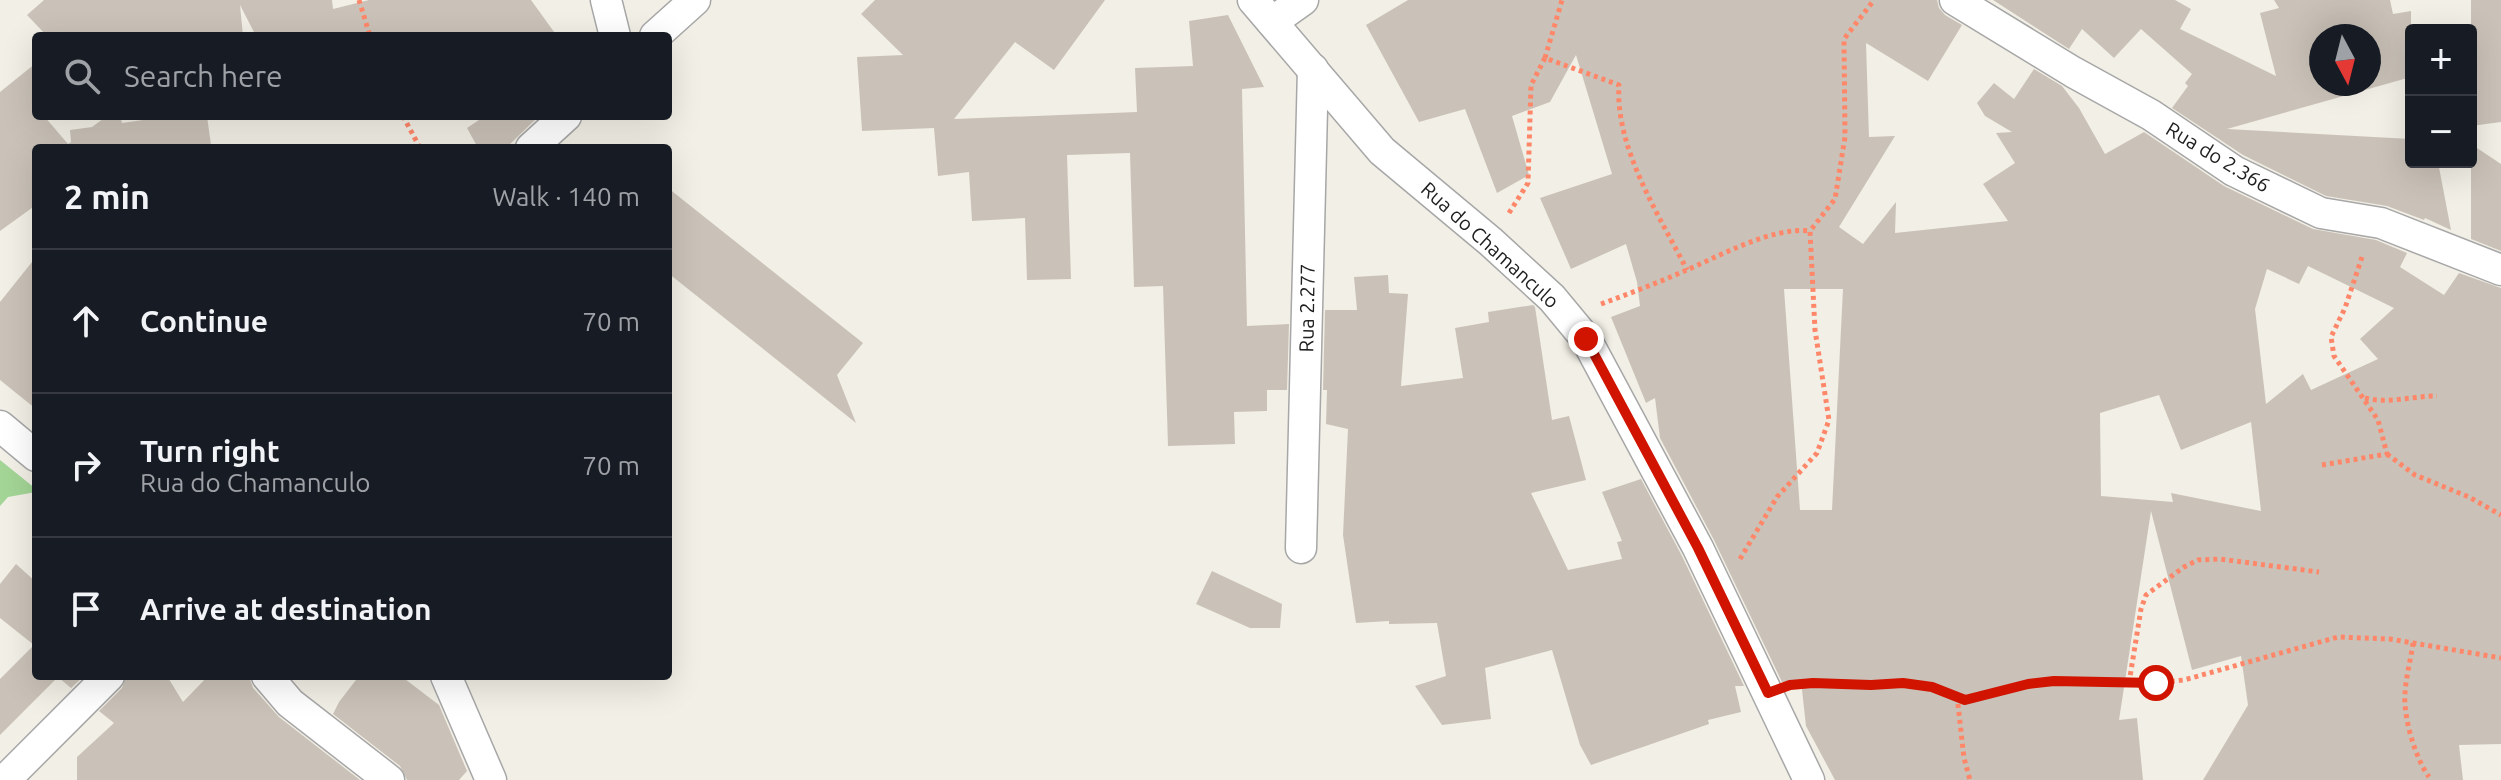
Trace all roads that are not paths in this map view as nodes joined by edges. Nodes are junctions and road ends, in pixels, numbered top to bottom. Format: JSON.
{"nodes":[{"id":1,"x":606,"y":0,"type":"edge"},
{"id":2,"x":695,"y":0,"type":"edge"},
{"id":3,"x":1303,"y":0,"type":"edge"},
{"id":4,"x":1955,"y":0,"type":"edge"},
{"id":5,"x":1263,"y":11,"type":"edge"},
{"id":6,"x":614,"y":32,"type":"edge"},
{"id":7,"x":659,"y":32,"type":"edge"},
{"id":8,"x":1313,"y":69,"type":"junction"},
{"id":9,"x":562,"y":120,"type":"edge"},
{"id":10,"x":535,"y":144,"type":"edge"},
{"id":11,"x":2501,"y":270,"type":"edge"},
{"id":12,"x":0,"y":426,"type":"edge"},
{"id":13,"x":32,"y":453,"type":"edge"},
{"id":14,"x":1301,"y":548,"type":"dead end"},
{"id":15,"x":105,"y":680,"type":"edge"},
{"id":16,"x":270,"y":680,"type":"edge"},
{"id":17,"x":448,"y":680,"type":"edge"},
{"id":18,"x":5,"y":780,"type":"edge"},
{"id":19,"x":389,"y":780,"type":"edge"},
{"id":20,"x":491,"y":780,"type":"edge"},
{"id":21,"x":1809,"y":780,"type":"edge"}],
"edges":[{"from":1,"to":6,"type":"street"},
{"from":2,"to":7,"type":"street"},
{"from":3,"to":5,"type":"street"},
{"from":4,"to":11,"type":"street","name":"Rua do 2.366"},
{"from":5,"to":8,"type":"street","name":"Rua do Chamanculo"},
{"from":8,"to":14,"type":"street","name":"Rua 2.277"},
{"from":8,"to":21,"type":"street","name":"Rua do Chamanculo"},
{"from":9,"to":10,"type":"street"},
{"from":12,"to":13,"type":"street"},
{"from":15,"to":18,"type":"street"},
{"from":16,"to":19,"type":"street"},
{"from":17,"to":20,"type":"street"}]}
